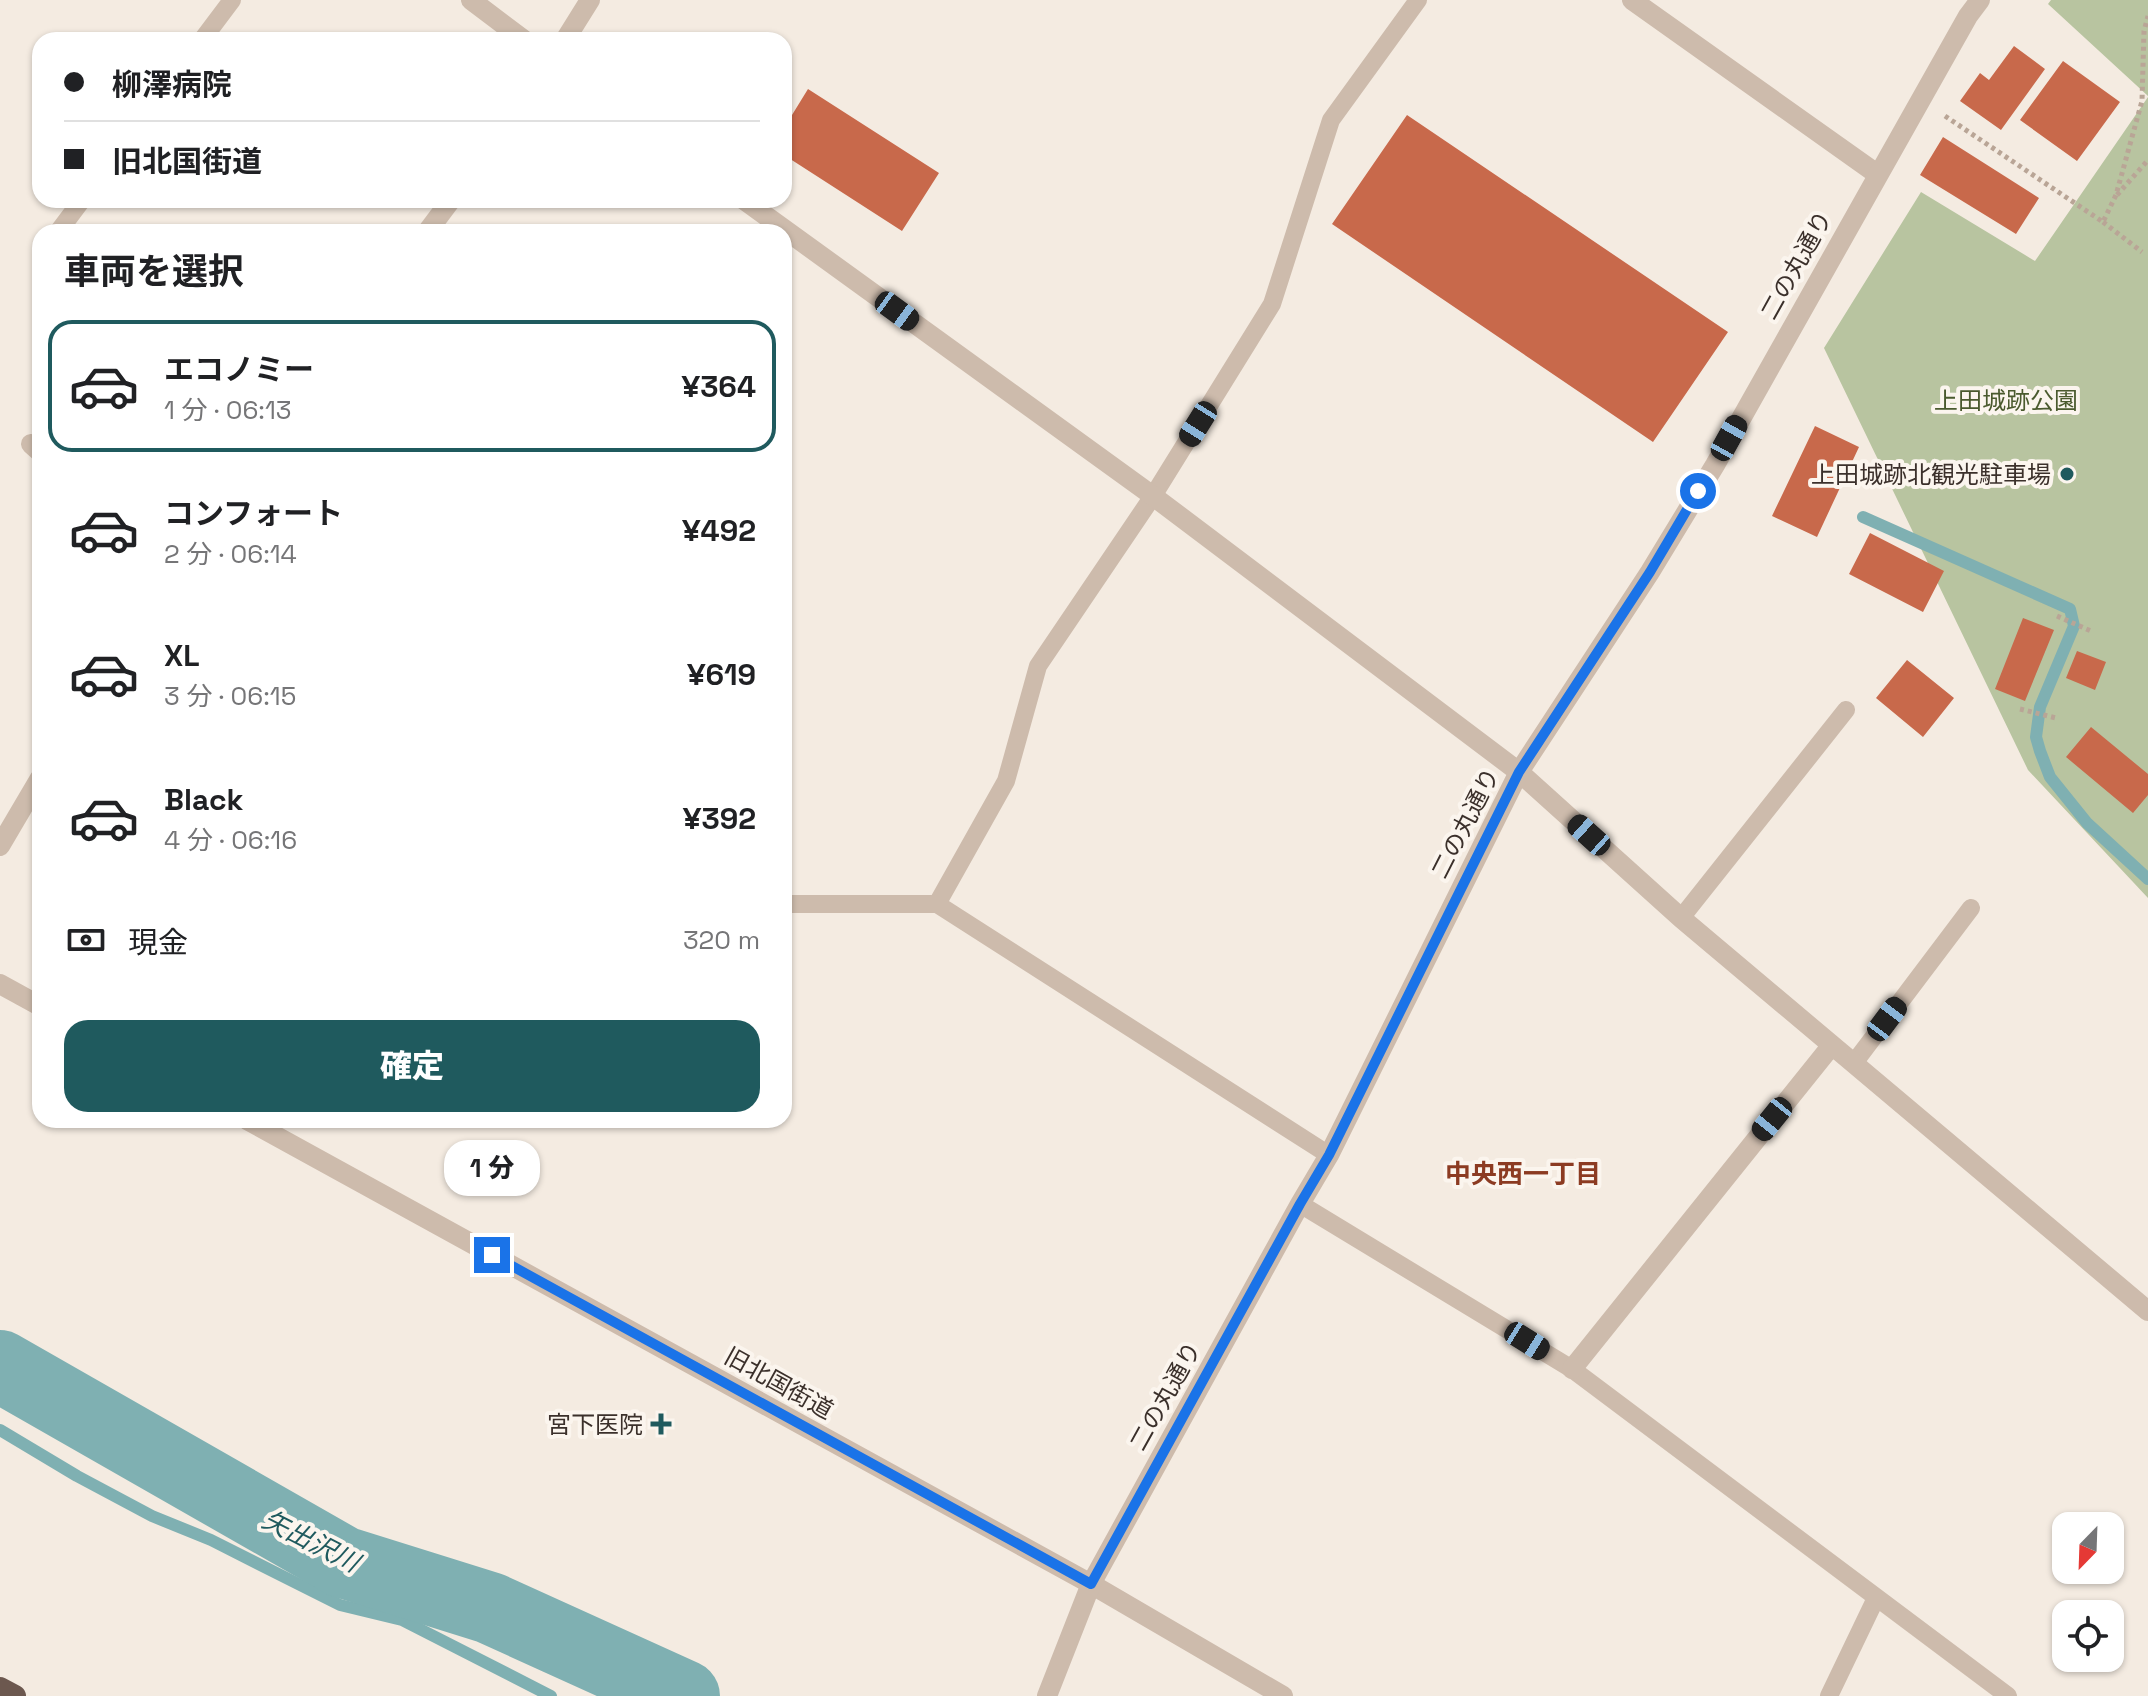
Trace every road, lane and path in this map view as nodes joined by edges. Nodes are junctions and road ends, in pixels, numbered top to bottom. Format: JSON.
{"nodes":[{"id":1,"x":232,"y":0,"type":"edge"},
{"id":2,"x":471,"y":0,"type":"edge"},
{"id":3,"x":590,"y":0,"type":"edge"},
{"id":4,"x":1418,"y":0,"type":"edge"},
{"id":5,"x":1632,"y":0,"type":"edge"},
{"id":6,"x":1980,"y":0,"type":"edge"},
{"id":7,"x":2148,"y":16,"type":"edge"},
{"id":8,"x":208,"y":32,"type":"edge"},
{"id":9,"x":513,"y":32,"type":"edge"},
{"id":10,"x":570,"y":32,"type":"edge"},
{"id":11,"x":1920,"y":99,"type":"junction"},
{"id":12,"x":2148,"y":160,"type":"edge"},
{"id":13,"x":1877,"y":174,"type":"junction"},
{"id":14,"x":2116,"y":195,"type":"junction"},
{"id":15,"x":755,"y":208,"type":"edge"},
{"id":16,"x":2103,"y":222,"type":"junction"},
{"id":17,"x":777,"y":224,"type":"edge"},
{"id":18,"x":792,"y":235,"type":"edge"},
{"id":19,"x":2142,"y":252,"type":"dead end"},
{"id":20,"x":1153,"y":496,"type":"junction"},
{"id":21,"x":2057,"y":616,"type":"dead end"},
{"id":22,"x":2091,"y":631,"type":"dead end"},
{"id":23,"x":2020,"y":709,"type":"dead end"},
{"id":24,"x":1846,"y":710,"type":"dead end"},
{"id":25,"x":2056,"y":718,"type":"dead end"},
{"id":26,"x":1519,"y":772,"type":"junction"},
{"id":27,"x":32,"y":792,"type":"edge"},
{"id":28,"x":0,"y":846,"type":"edge"},
{"id":29,"x":792,"y":904,"type":"edge"},
{"id":30,"x":937,"y":904,"type":"junction"},
{"id":31,"x":1971,"y":908,"type":"dead end"},
{"id":32,"x":1681,"y":918,"type":"junction"},
{"id":33,"x":0,"y":984,"type":"edge"},
{"id":34,"x":32,"y":1002,"type":"edge"},
{"id":35,"x":1832,"y":1045,"type":"junction"},
{"id":36,"x":1854,"y":1063,"type":"junction"},
{"id":37,"x":262,"y":1128,"type":"edge"},
{"id":38,"x":1329,"y":1155,"type":"junction"},
{"id":39,"x":1300,"y":1204,"type":"junction"},
{"id":40,"x":2148,"y":1311,"type":"edge"},
{"id":41,"x":1572,"y":1369,"type":"junction"},
{"id":42,"x":1091,"y":1584,"type":"junction"},
{"id":43,"x":1876,"y":1598,"type":"junction"},
{"id":44,"x":0,"y":1688,"type":"edge"},
{"id":45,"x":15,"y":1696,"type":"edge"},
{"id":46,"x":1047,"y":1696,"type":"edge"},
{"id":47,"x":1283,"y":1696,"type":"edge"},
{"id":48,"x":1829,"y":1696,"type":"edge"},
{"id":49,"x":2008,"y":1696,"type":"edge"}],
"edges":[{"from":1,"to":8,"type":"lane"},
{"from":2,"to":9,"type":"street"},
{"from":3,"to":10,"type":"street"},
{"from":4,"to":20,"type":"lane"},
{"from":5,"to":13,"type":"street"},
{"from":6,"to":11,"type":"street","name":"二の丸通り"},
{"from":7,"to":14,"type":"path"},
{"from":11,"to":13,"type":"street","name":"二の丸通り"},
{"from":11,"to":16,"type":"path"},
{"from":12,"to":14,"type":"path"},
{"from":13,"to":26,"type":"street","name":"二の丸通り"},
{"from":14,"to":16,"type":"path"},
{"from":15,"to":17,"type":"street"},
{"from":16,"to":19,"type":"path"},
{"from":18,"to":20,"type":"street"},
{"from":20,"to":26,"type":"street"},
{"from":20,"to":30,"type":"lane"},
{"from":21,"to":22,"type":"path"},
{"from":23,"to":25,"type":"path"},
{"from":24,"to":32,"type":"lane"},
{"from":26,"to":32,"type":"street"},
{"from":26,"to":38,"type":"street","name":"二の丸通り"},
{"from":27,"to":28,"type":"street"},
{"from":29,"to":30,"type":"lane"},
{"from":30,"to":38,"type":"lane"},
{"from":31,"to":36,"type":"lane"},
{"from":32,"to":35,"type":"street"},
{"from":33,"to":34,"type":"street"},
{"from":35,"to":36,"type":"street"},
{"from":35,"to":41,"type":"street"},
{"from":36,"to":40,"type":"street"},
{"from":37,"to":42,"type":"street","name":"旧北国街道"},
{"from":38,"to":39,"type":"street","name":"二の丸通り"},
{"from":39,"to":41,"type":"lane"},
{"from":39,"to":42,"type":"street","name":"二の丸通り"},
{"from":41,"to":43,"type":"lane"},
{"from":42,"to":46,"type":"street","name":"二の丸通り"},
{"from":42,"to":47,"type":"street","name":"旧北国街道"},
{"from":43,"to":48,"type":"lane"},
{"from":43,"to":49,"type":"lane"},
{"from":44,"to":45,"type":"highway"}]}
